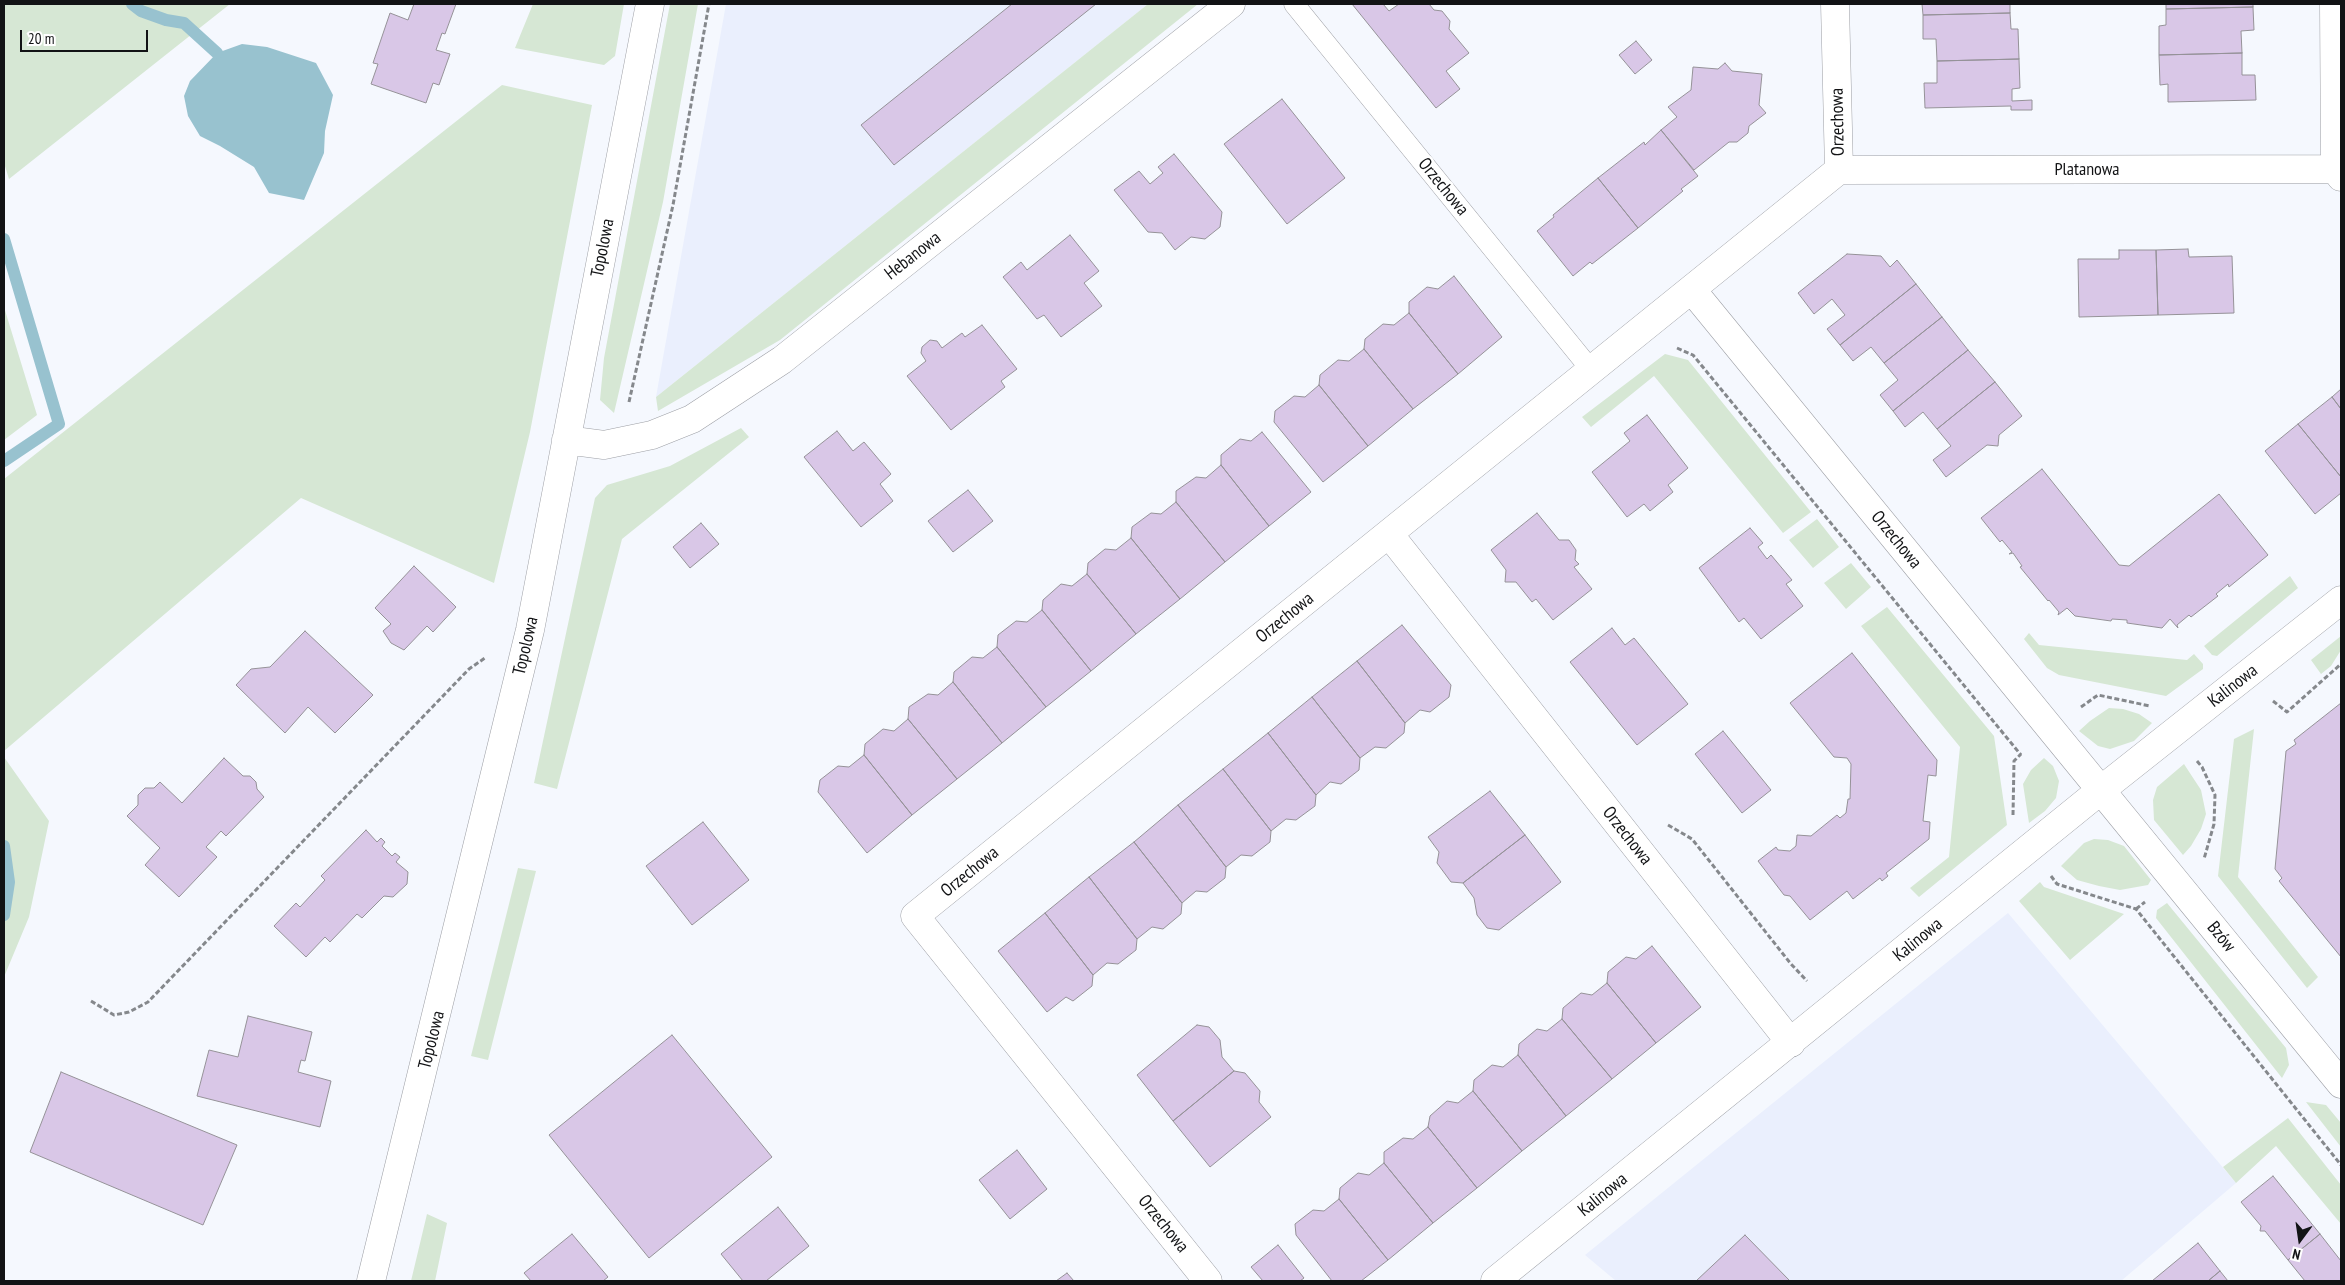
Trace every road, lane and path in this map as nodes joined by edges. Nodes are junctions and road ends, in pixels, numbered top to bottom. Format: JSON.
{"nodes":[{"id":1,"x":650,"y":4,"type":"edge"},
{"id":2,"x":709,"y":4,"type":"edge"},
{"id":3,"x":1231,"y":4,"type":"edge"},
{"id":4,"x":1294,"y":4,"type":"edge"},
{"id":5,"x":1835,"y":4,"type":"edge"},
{"id":6,"x":2334,"y":4,"type":"edge"},
{"id":7,"x":1839,"y":170,"type":"junction"},
{"id":8,"x":2338,"y":173,"type":"edge"},
{"id":9,"x":1692,"y":290,"type":"junction"},
{"id":10,"x":1668,"y":348,"type":"dead end"},
{"id":11,"x":1592,"y":371,"type":"junction"},
{"id":12,"x":566,"y":440,"type":"junction"},
{"id":13,"x":620,"y":441,"type":"junction"},
{"id":14,"x":1389,"y":534,"type":"junction"},
{"id":15,"x":2341,"y":600,"type":"edge"},
{"id":16,"x":530,"y":630,"type":"junction"},
{"id":17,"x":2341,"y":664,"type":"edge"},
{"id":18,"x":2266,"y":706,"type":"dead end"},
{"id":19,"x":2021,"y":755,"type":"dead end"},
{"id":20,"x":2205,"y":756,"type":"dead end"},
{"id":21,"x":2198,"y":762,"type":"dead end"},
{"id":22,"x":2101,"y":790,"type":"junction"},
{"id":23,"x":1659,"y":820,"type":"dead end"},
{"id":24,"x":2058,"y":884,"type":"dead end"},
{"id":25,"x":1814,"y":980,"type":"dead end"},
{"id":26,"x":91,"y":1001,"type":"dead end"},
{"id":27,"x":1791,"y":1044,"type":"junction"},
{"id":28,"x":2341,"y":1084,"type":"edge"},
{"id":29,"x":2341,"y":1165,"type":"edge"},
{"id":30,"x":371,"y":1281,"type":"edge"},
{"id":31,"x":1208,"y":1281,"type":"edge"},
{"id":32,"x":1495,"y":1281,"type":"edge"}],
"edges":[{"from":1,"to":12,"type":"street","name":"Topolowa"},
{"from":2,"to":13,"type":"path"},
{"from":3,"to":13,"type":"street","name":"Hebanowa"},
{"from":4,"to":11,"type":"lane","name":"Orzechowa"},
{"from":5,"to":7,"type":"street","name":"Orzechowa"},
{"from":6,"to":8,"type":"street","name":"Platanowa"},
{"from":7,"to":8,"type":"street","name":"Platanowa"},
{"from":7,"to":9,"type":"street","name":"Orzechowa"},
{"from":9,"to":11,"type":"street","name":"Orzechowa"},
{"from":9,"to":22,"type":"street","name":"Orzechowa"},
{"from":10,"to":19,"type":"path"},
{"from":11,"to":14,"type":"street","name":"Orzechowa"},
{"from":12,"to":13,"type":"street","name":"Hebanowa"},
{"from":12,"to":16,"type":"street","name":"Topolowa"},
{"from":14,"to":27,"type":"street","name":"Orzechowa"},
{"from":14,"to":31,"type":"street","name":"Orzechowa"},
{"from":15,"to":22,"type":"street","name":"Kalinowa"},
{"from":16,"to":26,"type":"path"},
{"from":16,"to":30,"type":"street","name":"Topolowa"},
{"from":17,"to":18,"type":"path"},
{"from":20,"to":21,"type":"path"},
{"from":22,"to":27,"type":"street","name":"Kalinowa"},
{"from":22,"to":28,"type":"street","name":"Bzów"},
{"from":23,"to":25,"type":"path"},
{"from":24,"to":29,"type":"path"},
{"from":27,"to":32,"type":"street","name":"Kalinowa"}]}
